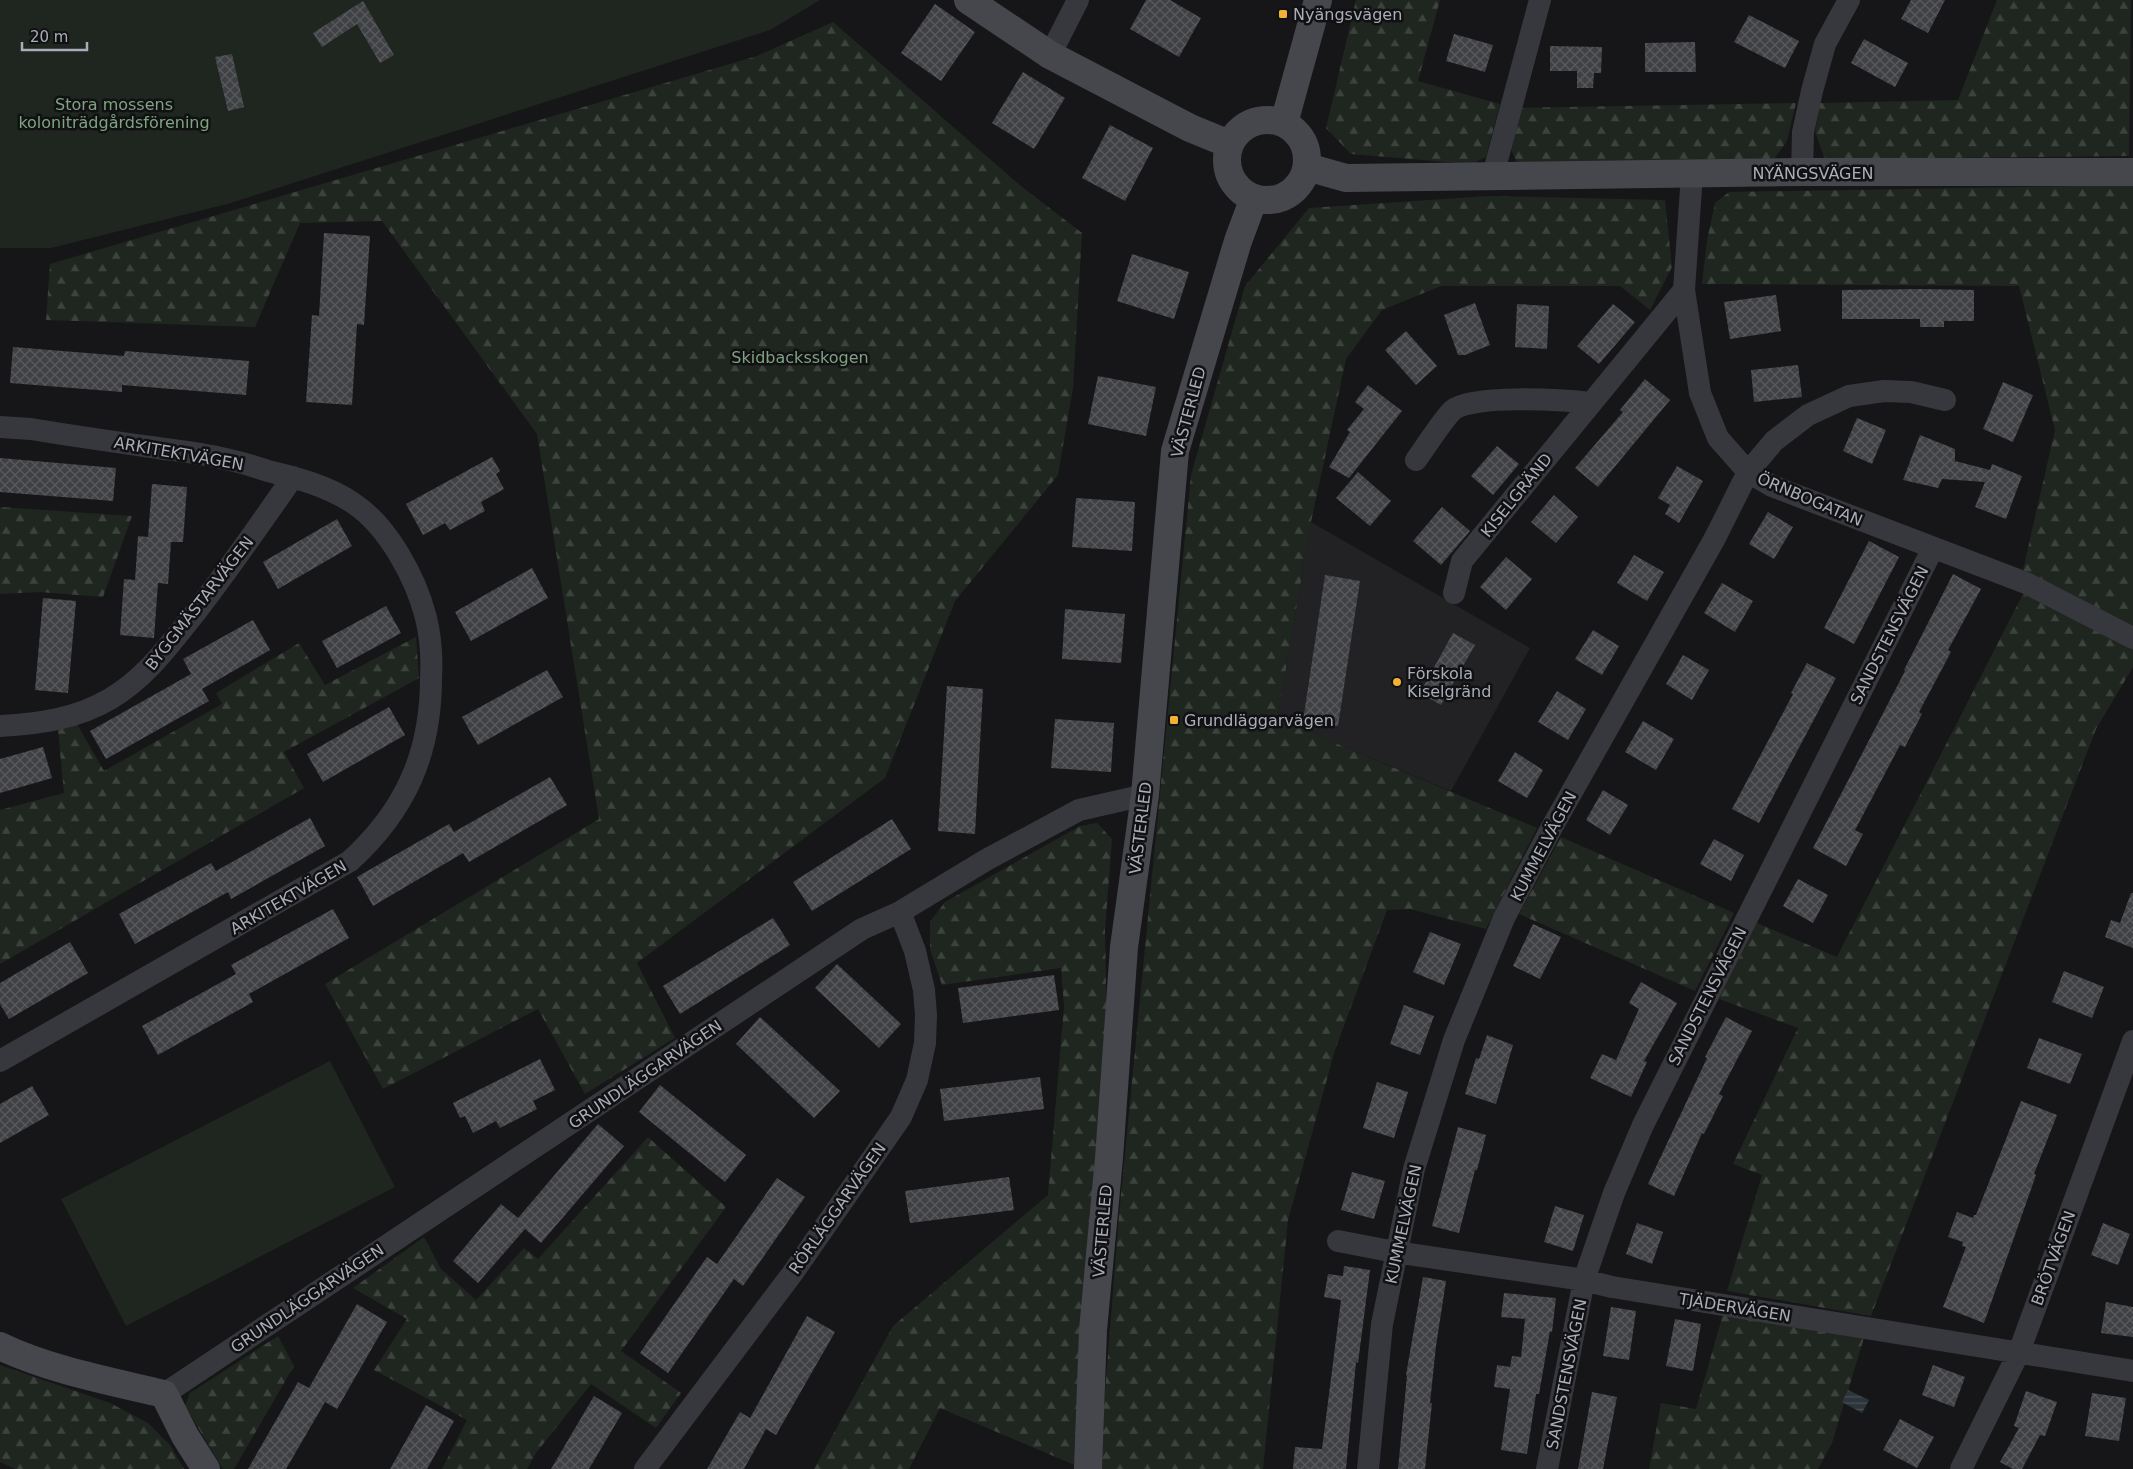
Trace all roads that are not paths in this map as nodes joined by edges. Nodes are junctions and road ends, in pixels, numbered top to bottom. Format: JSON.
{"nodes":[{"id":1,"x":968,"y":0,"type":"edge"},
{"id":2,"x":1078,"y":0,"type":"edge"},
{"id":3,"x":1318,"y":0,"type":"edge"},
{"id":4,"x":1540,"y":0,"type":"edge"},
{"id":5,"x":1850,"y":0,"type":"edge"},
{"id":6,"x":1050,"y":55,"type":"junction"},
{"id":7,"x":1284,"y":123,"type":"junction"},
{"id":8,"x":1229,"y":144,"type":"junction"},
{"id":9,"x":1307,"y":167,"type":"junction"},
{"id":10,"x":1802,"y":172,"type":"junction"},
{"id":11,"x":2133,"y":172,"type":"edge"},
{"id":12,"x":1692,"y":174,"type":"junction"},
{"id":13,"x":1493,"y":175,"type":"junction"},
{"id":14,"x":1254,"y":198,"type":"junction"},
{"id":15,"x":1684,"y":290,"type":"junction"},
{"id":16,"x":1945,"y":400,"type":"dead end"},
{"id":17,"x":1590,"y":404,"type":"junction"},
{"id":18,"x":0,"y":427,"type":"edge"},
{"id":19,"x":1416,"y":460,"type":"dead end"},
{"id":20,"x":1748,"y":472,"type":"junction"},
{"id":21,"x":293,"y":477,"type":"junction"},
{"id":22,"x":1933,"y":548,"type":"junction"},
{"id":23,"x":1454,"y":593,"type":"dead end"},
{"id":24,"x":2133,"y":638,"type":"edge"},
{"id":25,"x":0,"y":726,"type":"edge"},
{"id":26,"x":1145,"y":795,"type":"junction"},
{"id":27,"x":900,"y":912,"type":"junction"},
{"id":28,"x":2133,"y":1041,"type":"edge"},
{"id":29,"x":0,"y":1061,"type":"edge"},
{"id":30,"x":2129,"y":1064,"type":"edge"},
{"id":31,"x":1338,"y":1241,"type":"dead end"},
{"id":32,"x":1395,"y":1252,"type":"junction"},
{"id":33,"x":1584,"y":1280,"type":"junction"},
{"id":34,"x":0,"y":1346,"type":"edge"},
{"id":35,"x":2019,"y":1352,"type":"junction"},
{"id":36,"x":2133,"y":1371,"type":"edge"},
{"id":37,"x":164,"y":1394,"type":"junction"},
{"id":38,"x":206,"y":1469,"type":"edge"},
{"id":39,"x":645,"y":1469,"type":"edge"},
{"id":40,"x":1088,"y":1469,"type":"edge"},
{"id":41,"x":1368,"y":1469,"type":"edge"},
{"id":42,"x":1548,"y":1469,"type":"edge"},
{"id":43,"x":1961,"y":1469,"type":"edge"}],
"edges":[{"from":1,"to":6,"type":"street"},
{"from":2,"to":6,"type":"street"},
{"from":3,"to":7,"type":"street"},
{"from":4,"to":13,"type":"street"},
{"from":5,"to":10,"type":"street"},
{"from":6,"to":8,"type":"street"},
{"from":7,"to":8,"type":"street"},
{"from":7,"to":9,"type":"street"},
{"from":8,"to":14,"type":"street"},
{"from":9,"to":13,"type":"street","name":"NYÄNGSVÄGEN"},
{"from":9,"to":14,"type":"street"},
{"from":10,"to":11,"type":"street","name":"NYÄNGSVÄGEN"},
{"from":10,"to":12,"type":"street","name":"NYÄNGSVÄGEN"},
{"from":12,"to":13,"type":"street","name":"NYÄNGSVÄGEN"},
{"from":12,"to":15,"type":"street","name":"ÖRNBOGATAN"},
{"from":14,"to":26,"type":"street","name":"VÄSTERLED"},
{"from":15,"to":17,"type":"street","name":"KISELGRÄND"},
{"from":15,"to":20,"type":"street","name":"ÖRNBOGATAN"},
{"from":16,"to":20,"type":"street","name":"KUMMELVÄGEN"},
{"from":17,"to":19,"type":"street"},
{"from":17,"to":23,"type":"street","name":"KISELGRÄND"},
{"from":18,"to":21,"type":"street","name":"ARKITEKTVÄGEN"},
{"from":20,"to":22,"type":"street","name":"ÖRNBOGATAN"},
{"from":20,"to":32,"type":"street","name":"KUMMELVÄGEN"},
{"from":21,"to":25,"type":"street","name":"BYGGMÄSTARVÄGEN"},
{"from":21,"to":29,"type":"street","name":"ARKITEKTVÄGEN"},
{"from":22,"to":24,"type":"street","name":"ÖRNBOGATAN"},
{"from":22,"to":33,"type":"street","name":"SANDSTENSVÄGEN"},
{"from":26,"to":27,"type":"street","name":"GRUNDLÄGGARVÄGEN"},
{"from":26,"to":40,"type":"street","name":"VÄSTERLED"},
{"from":27,"to":37,"type":"street","name":"GRUNDLÄGGARVÄGEN"},
{"from":27,"to":39,"type":"street","name":"RÖRLÄGGARVÄGEN"},
{"from":28,"to":30,"type":"street","name":"BRÖTVÄGEN"},
{"from":30,"to":35,"type":"street","name":"BRÖTVÄGEN"},
{"from":31,"to":32,"type":"street","name":"TJÄDERVÄGEN"},
{"from":32,"to":33,"type":"street","name":"TJÄDERVÄGEN"},
{"from":32,"to":41,"type":"street","name":"KUMMELVÄGEN"},
{"from":33,"to":35,"type":"street","name":"TJÄDERVÄGEN"},
{"from":33,"to":42,"type":"street","name":"SANDSTENSVÄGEN"},
{"from":34,"to":37,"type":"street"},
{"from":35,"to":36,"type":"street","name":"TJÄDERVÄGEN"},
{"from":35,"to":43,"type":"street","name":"BRÖTVÄGEN"},
{"from":37,"to":38,"type":"street"}]}
